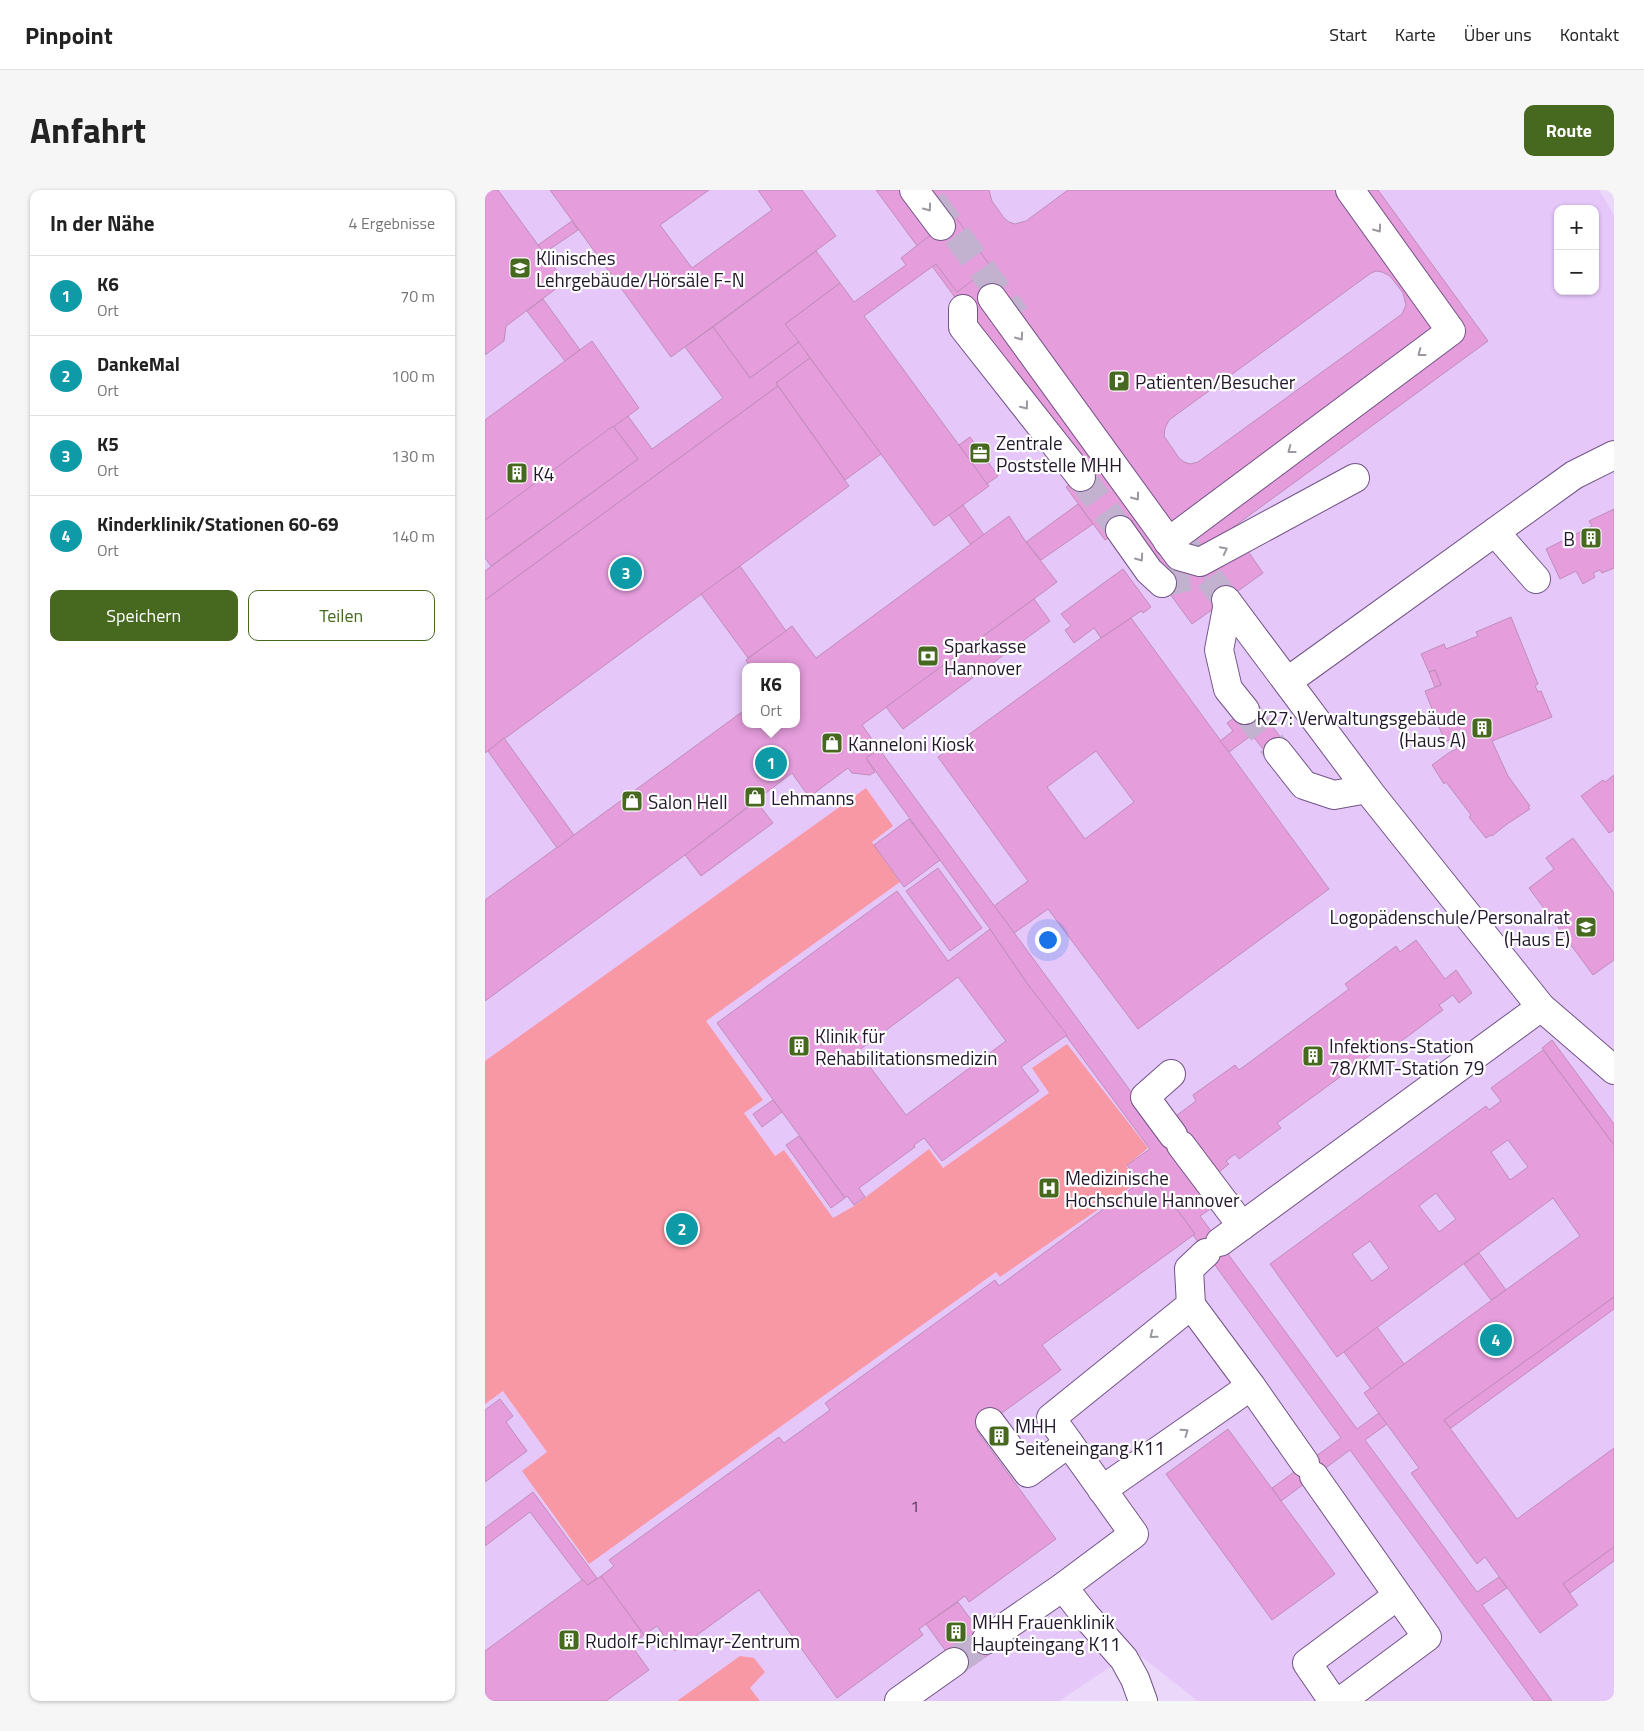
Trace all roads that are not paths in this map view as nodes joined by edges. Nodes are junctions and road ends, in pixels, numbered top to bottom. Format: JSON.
{"nodes":[{"id":1,"x":914,"y":190,"type":"edge"},
{"id":2,"x":1350,"y":190,"type":"edge"},
{"id":3,"x":941,"y":226,"type":"tunnel mouth"},
{"id":4,"x":992,"y":298,"type":"tunnel mouth"},
{"id":5,"x":963,"y":309,"type":"dead end"},
{"id":6,"x":1614,"y":455,"type":"edge"},
{"id":7,"x":1081,"y":477,"type":"tunnel mouth"},
{"id":8,"x":1355,"y":478,"type":"dead end"},
{"id":9,"x":1120,"y":530,"type":"tunnel mouth"},
{"id":10,"x":1495,"y":532,"type":"junction"},
{"id":11,"x":1168,"y":542,"type":"junction"},
{"id":12,"x":1536,"y":579,"type":"dead end"},
{"id":13,"x":1162,"y":583,"type":"dead end"},
{"id":14,"x":1288,"y":681,"type":"junction"},
{"id":15,"x":1245,"y":710,"type":"tunnel mouth"},
{"id":16,"x":1278,"y":752,"type":"tunnel mouth"},
{"id":17,"x":1367,"y":789,"type":"junction"},
{"id":18,"x":1541,"y":1007,"type":"junction"},
{"id":19,"x":1614,"y":1070,"type":"edge"},
{"id":20,"x":1171,"y":1074,"type":"dead end"},
{"id":21,"x":1242,"y":1226,"type":"junction"},
{"id":22,"x":1191,"y":1305,"type":"junction"},
{"id":23,"x":1251,"y":1386,"type":"junction"},
{"id":24,"x":990,"y":1422,"type":"dead end"},
{"id":25,"x":1069,"y":1443,"type":"junction"},
{"id":26,"x":1102,"y":1490,"type":"junction"},
{"id":27,"x":1063,"y":1587,"type":"junction"},
{"id":28,"x":1397,"y":1596,"type":"junction"},
{"id":29,"x":986,"y":1640,"type":"tunnel mouth"},
{"id":30,"x":954,"y":1662,"type":"tunnel mouth"},
{"id":31,"x":1369,"y":1693,"type":"edge"},
{"id":32,"x":899,"y":1701,"type":"edge"},
{"id":33,"x":1143,"y":1701,"type":"edge"},
{"id":34,"x":1333,"y":1701,"type":"edge"},
{"id":35,"x":1341,"y":1701,"type":"edge"}],
"edges":[{"from":1,"to":3,"type":"lane","one_way":true},
{"from":2,"to":11,"type":"lane","one_way":true},
{"from":4,"to":11,"type":"lane","one_way":true},
{"from":5,"to":7,"type":"lane","one_way":true},
{"from":6,"to":10,"type":"lane"},
{"from":11,"to":8,"type":"lane","one_way":true},
{"from":9,"to":13,"type":"lane","one_way":true},
{"from":10,"to":12,"type":"lane"},
{"from":10,"to":14,"type":"lane"},
{"from":14,"to":15,"type":"lane"},
{"from":14,"to":17,"type":"lane"},
{"from":16,"to":17,"type":"lane"},
{"from":17,"to":18,"type":"lane"},
{"from":18,"to":19,"type":"lane"},
{"from":18,"to":21,"type":"lane"},
{"from":20,"to":21,"type":"lane"},
{"from":21,"to":22,"type":"lane"},
{"from":22,"to":23,"type":"lane"},
{"from":22,"to":25,"type":"lane","one_way":true},
{"from":26,"to":23,"type":"lane","one_way":true},
{"from":23,"to":28,"type":"lane"},
{"from":24,"to":25,"type":"lane"},
{"from":25,"to":26,"type":"lane"},
{"from":26,"to":27,"type":"lane"},
{"from":27,"to":29,"type":"lane"},
{"from":27,"to":33,"type":"lane"},
{"from":28,"to":31,"type":"lane"},
{"from":28,"to":34,"type":"lane"},
{"from":30,"to":32,"type":"lane"},
{"from":31,"to":35,"type":"lane"}]}
